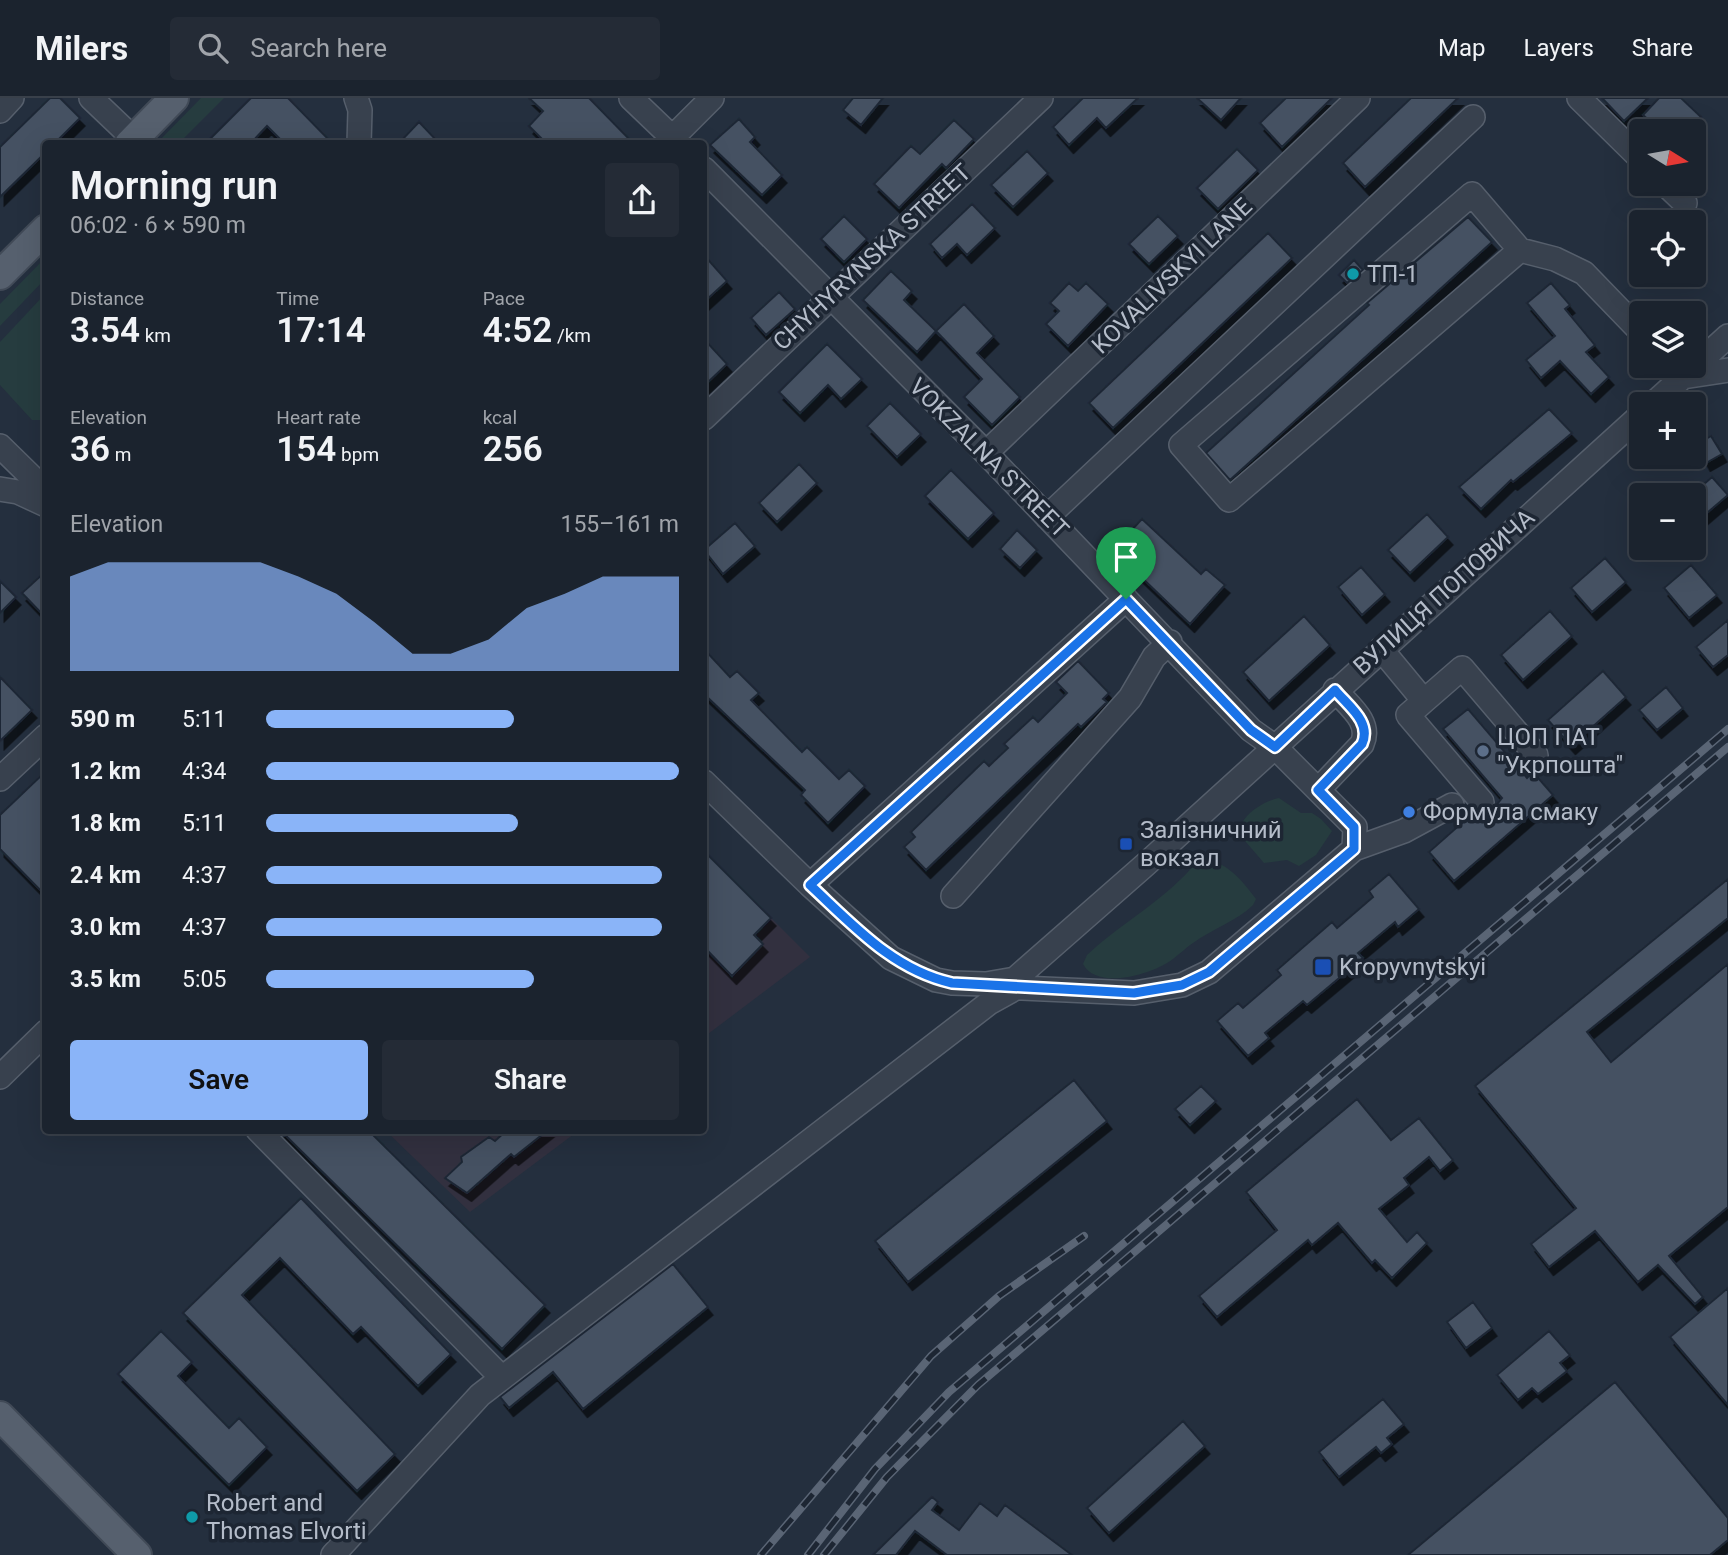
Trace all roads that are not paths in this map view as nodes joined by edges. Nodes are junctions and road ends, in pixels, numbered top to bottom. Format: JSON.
{"nodes":[{"id":1,"x":12,"y":98,"type":"edge"},
{"id":2,"x":91,"y":98,"type":"edge"},
{"id":3,"x":174,"y":98,"type":"edge"},
{"id":4,"x":356,"y":98,"type":"edge"},
{"id":5,"x":631,"y":98,"type":"edge"},
{"id":6,"x":712,"y":98,"type":"edge"},
{"id":7,"x":1041,"y":98,"type":"edge"},
{"id":8,"x":1358,"y":98,"type":"edge"},
{"id":9,"x":1579,"y":98,"type":"edge"},
{"id":10,"x":0,"y":111,"type":"edge"},
{"id":11,"x":1473,"y":117,"type":"dead end"},
{"id":12,"x":130,"y":140,"type":"edge"},
{"id":13,"x":132,"y":140,"type":"edge"},
{"id":14,"x":359,"y":140,"type":"edge"},
{"id":15,"x":671,"y":140,"type":"edge"},
{"id":16,"x":673,"y":140,"type":"edge"},
{"id":17,"x":1629,"y":147,"type":"edge"},
{"id":18,"x":707,"y":172,"type":"edge"},
{"id":19,"x":1677,"y":196,"type":"edge"},
{"id":20,"x":1685,"y":204,"type":"dead end"},
{"id":21,"x":42,"y":233,"type":"edge"},
{"id":22,"x":1520,"y":250,"type":"junction"},
{"id":23,"x":0,"y":275,"type":"edge"},
{"id":24,"x":829,"y":298,"type":"junction"},
{"id":25,"x":1629,"y":320,"type":"edge"},
{"id":26,"x":1728,"y":336,"type":"edge"},
{"id":27,"x":1706,"y":351,"type":"edge"},
{"id":28,"x":1706,"y":370,"type":"edge"},
{"id":29,"x":1728,"y":370,"type":"edge"},
{"id":30,"x":1673,"y":378,"type":"edge"},
{"id":31,"x":1662,"y":392,"type":"edge"},
{"id":32,"x":707,"y":415,"type":"edge"},
{"id":33,"x":1629,"y":426,"type":"edge"},
{"id":34,"x":0,"y":446,"type":"edge"},
{"id":35,"x":986,"y":453,"type":"junction"},
{"id":36,"x":42,"y":487,"type":"edge"},
{"id":37,"x":0,"y":488,"type":"edge"},
{"id":38,"x":42,"y":503,"type":"edge"},
{"id":39,"x":1047,"y":517,"type":"junction"},
{"id":40,"x":1126,"y":599,"type":"junction"},
{"id":41,"x":1170,"y":642,"type":"junction"},
{"id":42,"x":1381,"y":649,"type":"junction"},
{"id":43,"x":1335,"y":690,"type":"junction"},
{"id":44,"x":1424,"y":701,"type":"junction"},
{"id":45,"x":42,"y":740,"type":"edge"},
{"id":46,"x":1275,"y":747,"type":"junction"},
{"id":47,"x":1536,"y":755,"type":"dead end"},
{"id":48,"x":0,"y":779,"type":"edge"},
{"id":49,"x":707,"y":785,"type":"edge"},
{"id":50,"x":1318,"y":790,"type":"junction"},
{"id":51,"x":1482,"y":802,"type":"dead end"},
{"id":52,"x":1452,"y":805,"type":"dead end"},
{"id":53,"x":1354,"y":849,"type":"junction"},
{"id":54,"x":810,"y":885,"type":"junction"},
{"id":55,"x":953,"y":896,"type":"dead end"},
{"id":56,"x":986,"y":984,"type":"junction"},
{"id":57,"x":1014,"y":989,"type":"junction"},
{"id":58,"x":42,"y":1036,"type":"edge"},
{"id":59,"x":0,"y":1077,"type":"edge"},
{"id":60,"x":262,"y":1134,"type":"edge"},
{"id":61,"x":502,"y":1378,"type":"junction"},
{"id":62,"x":0,"y":1416,"type":"edge"},
{"id":63,"x":137,"y":1555,"type":"edge"},
{"id":64,"x":333,"y":1555,"type":"edge"}],
"edges":[{"from":1,"to":10,"type":"street"},
{"from":2,"to":12,"type":"street"},
{"from":3,"to":13,"type":"main road"},
{"from":4,"to":14,"type":"street"},
{"from":5,"to":15,"type":"street"},
{"from":6,"to":16,"type":"street"},
{"from":7,"to":24,"type":"street","name":"CHYHYRYNSKA STREET"},
{"from":8,"to":35,"type":"street","name":"KOVALIVSKYI LANE"},
{"from":9,"to":17,"type":"street"},
{"from":11,"to":39,"type":"street"},
{"from":18,"to":24,"type":"street","name":"VOKZALNA STREET"},
{"from":19,"to":20,"type":"street"},
{"from":21,"to":23,"type":"main road"},
{"from":22,"to":22,"type":"street"},
{"from":22,"to":25,"type":"street"},
{"from":24,"to":32,"type":"street","name":"CHYHYRYNSKA STREET"},
{"from":24,"to":35,"type":"street","name":"VOKZALNA STREET"},
{"from":26,"to":27,"type":"street"},
{"from":28,"to":29,"type":"street"},
{"from":30,"to":31,"type":"street"},
{"from":33,"to":42,"type":"street","name":"ВУЛИЦЯ ПОПОВИЧА"},
{"from":34,"to":36,"type":"street"},
{"from":35,"to":39,"type":"street","name":"VOKZALNA STREET"},
{"from":37,"to":38,"type":"street"},
{"from":39,"to":40,"type":"street","name":"VOKZALNA STREET"},
{"from":40,"to":41,"type":"street","name":"VOKZALNA STREET"},
{"from":40,"to":54,"type":"street"},
{"from":41,"to":46,"type":"street","name":"VOKZALNA STREET"},
{"from":41,"to":55,"type":"street"},
{"from":42,"to":43,"type":"street","name":"ВУЛИЦЯ ПОПОВИЧА"},
{"from":42,"to":44,"type":"street"},
{"from":43,"to":46,"type":"street","name":"ВУЛИЦЯ ПОПОВИЧА"},
{"from":43,"to":50,"type":"street"},
{"from":44,"to":47,"type":"street"},
{"from":44,"to":51,"type":"street"},
{"from":45,"to":48,"type":"street"},
{"from":46,"to":50,"type":"street","name":"VOKZALNA STREET"},
{"from":46,"to":56,"type":"street","name":"ВУЛИЦЯ ПОПОВИЧА"},
{"from":49,"to":54,"type":"street"},
{"from":50,"to":53,"type":"street","name":"VOKZALNA STREET"},
{"from":52,"to":53,"type":"street"},
{"from":53,"to":57,"type":"street"},
{"from":54,"to":56,"type":"street"},
{"from":56,"to":57,"type":"street"},
{"from":57,"to":61,"type":"street"},
{"from":58,"to":59,"type":"street"},
{"from":60,"to":61,"type":"street"},
{"from":61,"to":64,"type":"street"},
{"from":62,"to":63,"type":"main road"}]}
